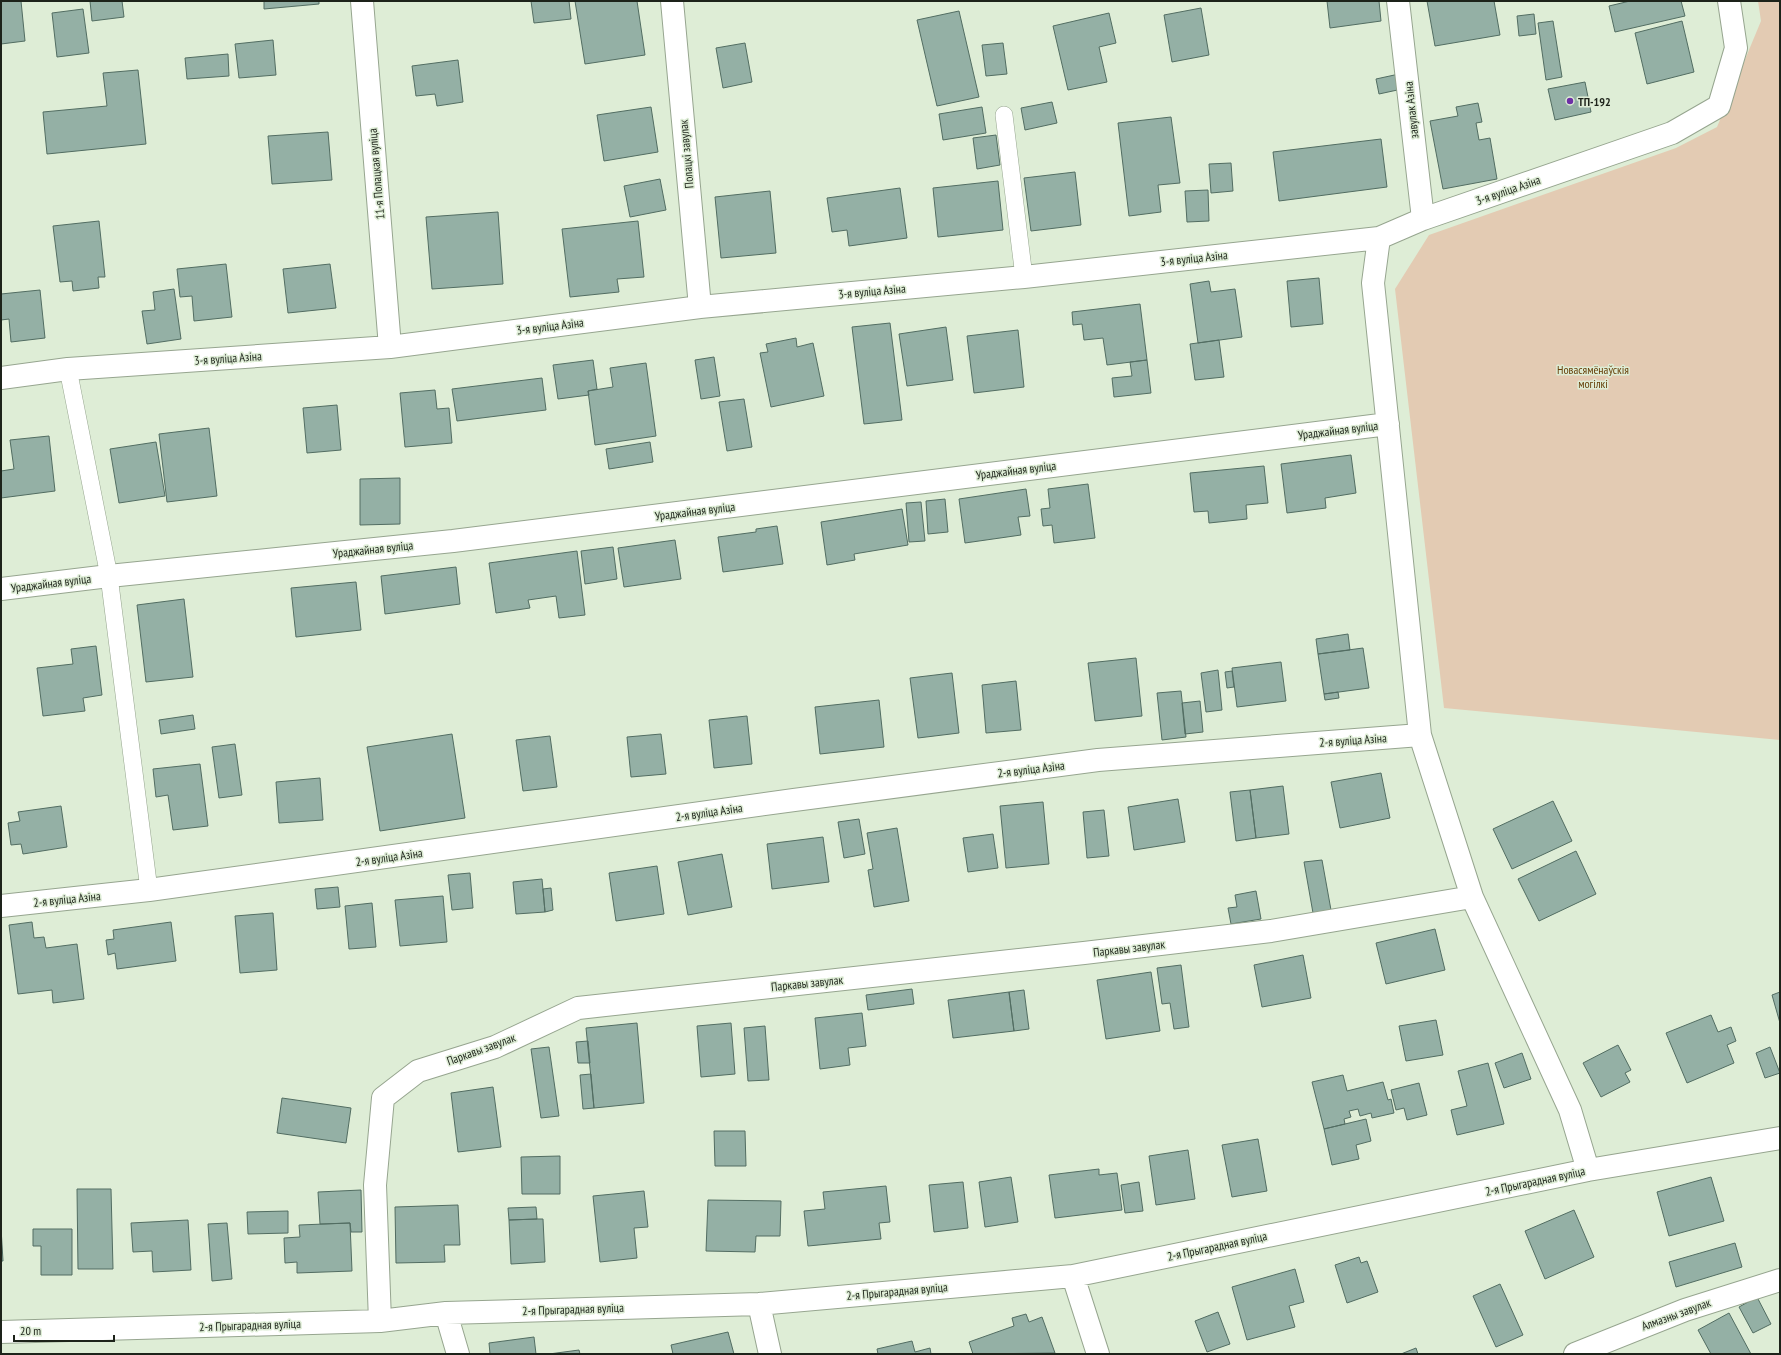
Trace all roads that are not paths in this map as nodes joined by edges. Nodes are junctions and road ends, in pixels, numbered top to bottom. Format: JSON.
{"nodes":[{"id":1,"x":362,"y":1,"type":"edge"},
{"id":2,"x":672,"y":1,"type":"edge"},
{"id":3,"x":1398,"y":1,"type":"edge"},
{"id":4,"x":1729,"y":1,"type":"edge"},
{"id":5,"x":1004,"y":115,"type":"dead end"},
{"id":6,"x":1423,"y":219,"type":"junction"},
{"id":7,"x":1379,"y":238,"type":"junction"},
{"id":8,"x":1024,"y":277,"type":"junction"},
{"id":9,"x":700,"y":307,"type":"junction"},
{"id":10,"x":390,"y":347,"type":"junction"},
{"id":11,"x":68,"y":369,"type":"junction"},
{"id":12,"x":1,"y":378,"type":"edge"},
{"id":13,"x":1388,"y":424,"type":"junction"},
{"id":14,"x":109,"y":576,"type":"junction"},
{"id":15,"x":1,"y":589,"type":"edge"},
{"id":16,"x":1420,"y":735,"type":"junction"},
{"id":17,"x":149,"y":890,"type":"junction"},
{"id":18,"x":1472,"y":897,"type":"junction"},
{"id":19,"x":1,"y":906,"type":"edge"},
{"id":20,"x":1780,"y":1138,"type":"edge"},
{"id":21,"x":1588,"y":1170,"type":"junction"},
{"id":22,"x":1073,"y":1276,"type":"junction"},
{"id":23,"x":1780,"y":1280,"type":"edge"},
{"id":24,"x":759,"y":1304,"type":"junction"},
{"id":25,"x":446,"y":1313,"type":"junction"},
{"id":26,"x":380,"y":1321,"type":"junction"},
{"id":27,"x":1,"y":1332,"type":"edge"},
{"id":28,"x":458,"y":1354,"type":"edge"},
{"id":29,"x":770,"y":1354,"type":"edge"},
{"id":30,"x":1098,"y":1354,"type":"edge"},
{"id":31,"x":1575,"y":1354,"type":"edge"}],
"edges":[{"from":1,"to":10,"type":"street","name":"11-я Полацкая вуліца"},
{"from":2,"to":9,"type":"street","name":"Полацкі завулак"},
{"from":3,"to":6,"type":"street","name":"завулак Азіна"},
{"from":4,"to":6,"type":"street","name":"3-я вуліца Азіна"},
{"from":5,"to":8,"type":"lane"},
{"from":6,"to":7,"type":"street","name":"3-я вуліца Азіна"},
{"from":7,"to":8,"type":"street","name":"3-я вуліца Азіна"},
{"from":7,"to":13,"type":"street"},
{"from":8,"to":9,"type":"street","name":"3-я вуліца Азіна"},
{"from":9,"to":10,"type":"street","name":"3-я вуліца Азіна"},
{"from":10,"to":11,"type":"street","name":"3-я вуліца Азіна"},
{"from":11,"to":12,"type":"street","name":"3-я вуліца Азіна"},
{"from":11,"to":14,"type":"lane"},
{"from":13,"to":14,"type":"street","name":"Ураджайная вуліца"},
{"from":13,"to":16,"type":"street"},
{"from":14,"to":15,"type":"street","name":"Ураджайная вуліца"},
{"from":14,"to":17,"type":"lane"},
{"from":16,"to":17,"type":"street","name":"2-я вуліца Азіна"},
{"from":16,"to":18,"type":"street"},
{"from":17,"to":19,"type":"street","name":"2-я вуліца Азіна"},
{"from":18,"to":21,"type":"street"},
{"from":18,"to":26,"type":"street","name":"Паркавы завулак"},
{"from":20,"to":21,"type":"street","name":"2-я Прыгарадная вуліца"},
{"from":21,"to":22,"type":"street","name":"2-я Прыгарадная вуліца"},
{"from":22,"to":24,"type":"street","name":"2-я Прыгарадная вуліца"},
{"from":22,"to":30,"type":"street"},
{"from":23,"to":31,"type":"street","name":"Алмазны завулак"},
{"from":24,"to":25,"type":"street","name":"2-я Прыгарадная вуліца"},
{"from":24,"to":29,"type":"street"},
{"from":25,"to":26,"type":"street","name":"2-я Прыгарадная вуліца"},
{"from":25,"to":28,"type":"street"},
{"from":26,"to":27,"type":"street","name":"2-я Прыгарадная вуліца"}]}
